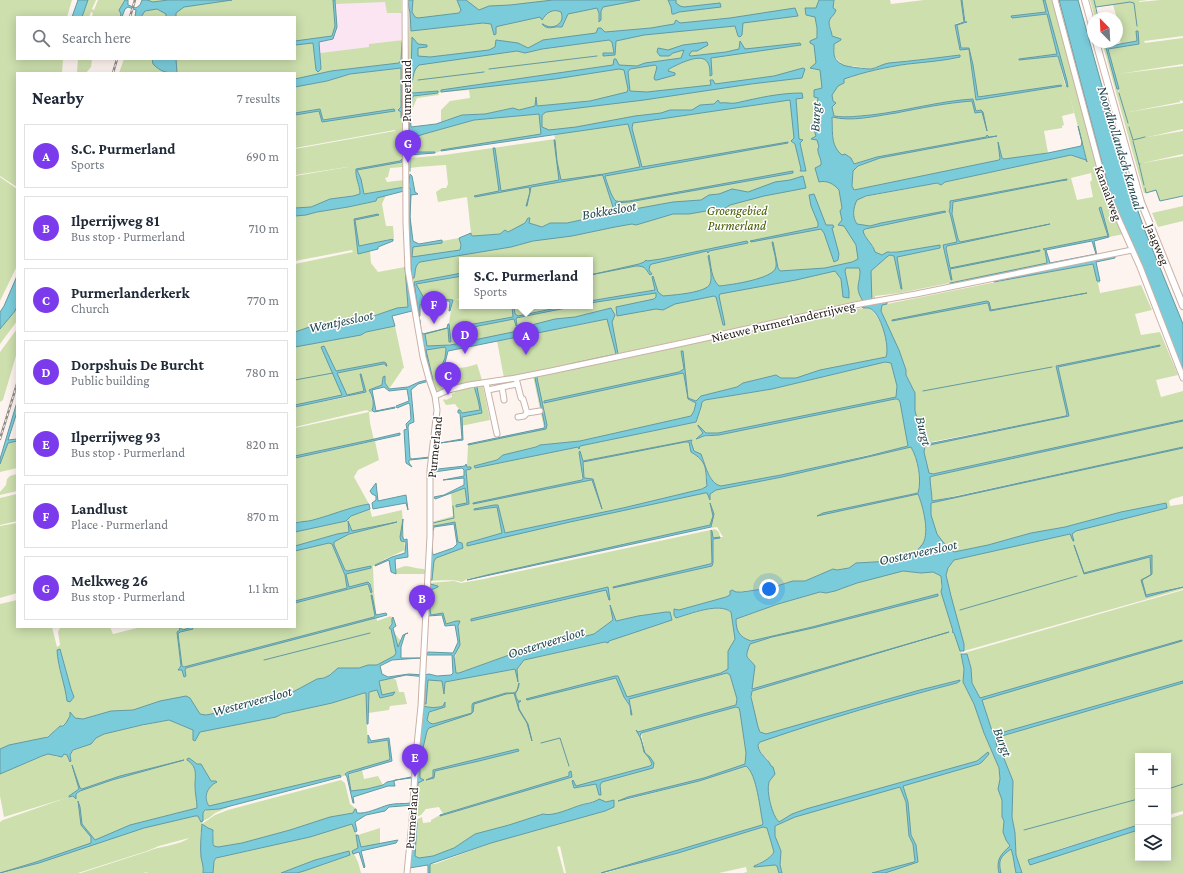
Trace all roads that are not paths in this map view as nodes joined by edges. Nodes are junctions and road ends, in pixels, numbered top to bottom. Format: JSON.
{"nodes":[{"id":1,"x":405,"y":0,"type":"edge"},
{"id":2,"x":1055,"y":0,"type":"edge"},
{"id":3,"x":1085,"y":0,"type":"edge"},
{"id":4,"x":1088,"y":12,"type":"edge"},
{"id":5,"x":1098,"y":48,"type":"edge"},
{"id":6,"x":1132,"y":250,"type":"junction"},
{"id":7,"x":1183,"y":306,"type":"edge"},
{"id":8,"x":516,"y":378,"type":"junction"},
{"id":9,"x":1183,"y":378,"type":"edge"},
{"id":10,"x":486,"y":382,"type":"junction"},
{"id":11,"x":517,"y":384,"type":"junction"},
{"id":12,"x":502,"y":387,"type":"junction"},
{"id":13,"x":488,"y":390,"type":"junction"},
{"id":14,"x":435,"y":396,"type":"junction"},
{"id":15,"x":504,"y":400,"type":"dead end"},
{"id":16,"x":540,"y":411,"type":"dead end"},
{"id":17,"x":527,"y":414,"type":"junction"},
{"id":18,"x":518,"y":417,"type":"dead end"},
{"id":19,"x":497,"y":434,"type":"dead end"},
{"id":20,"x":406,"y":873,"type":"edge"}],
"edges":[{"from":1,"to":14,"type":"street","name":"Purmerland"},
{"from":2,"to":6,"type":"street","name":"Kanaalweg"},
{"from":3,"to":4,"type":"main road"},
{"from":5,"to":7,"type":"main road","name":"Jaagweg"},
{"from":6,"to":8,"type":"street","name":"Nieuwe Purmerlanderrijweg"},
{"from":6,"to":9,"type":"street","name":"Kanaalweg"},
{"from":8,"to":10,"type":"street","name":"Nieuwe Purmerlanderrijweg"},
{"from":8,"to":11,"type":"street"},
{"from":10,"to":13,"type":"street"},
{"from":10,"to":14,"type":"street","name":"Nieuwe Purmerlanderrijweg"},
{"from":11,"to":12,"type":"street"},
{"from":11,"to":17,"type":"street"},
{"from":12,"to":13,"type":"street"},
{"from":12,"to":15,"type":"street"},
{"from":13,"to":19,"type":"street"},
{"from":14,"to":20,"type":"street","name":"Purmerland"},
{"from":16,"to":17,"type":"street"},
{"from":17,"to":18,"type":"street"}]}
